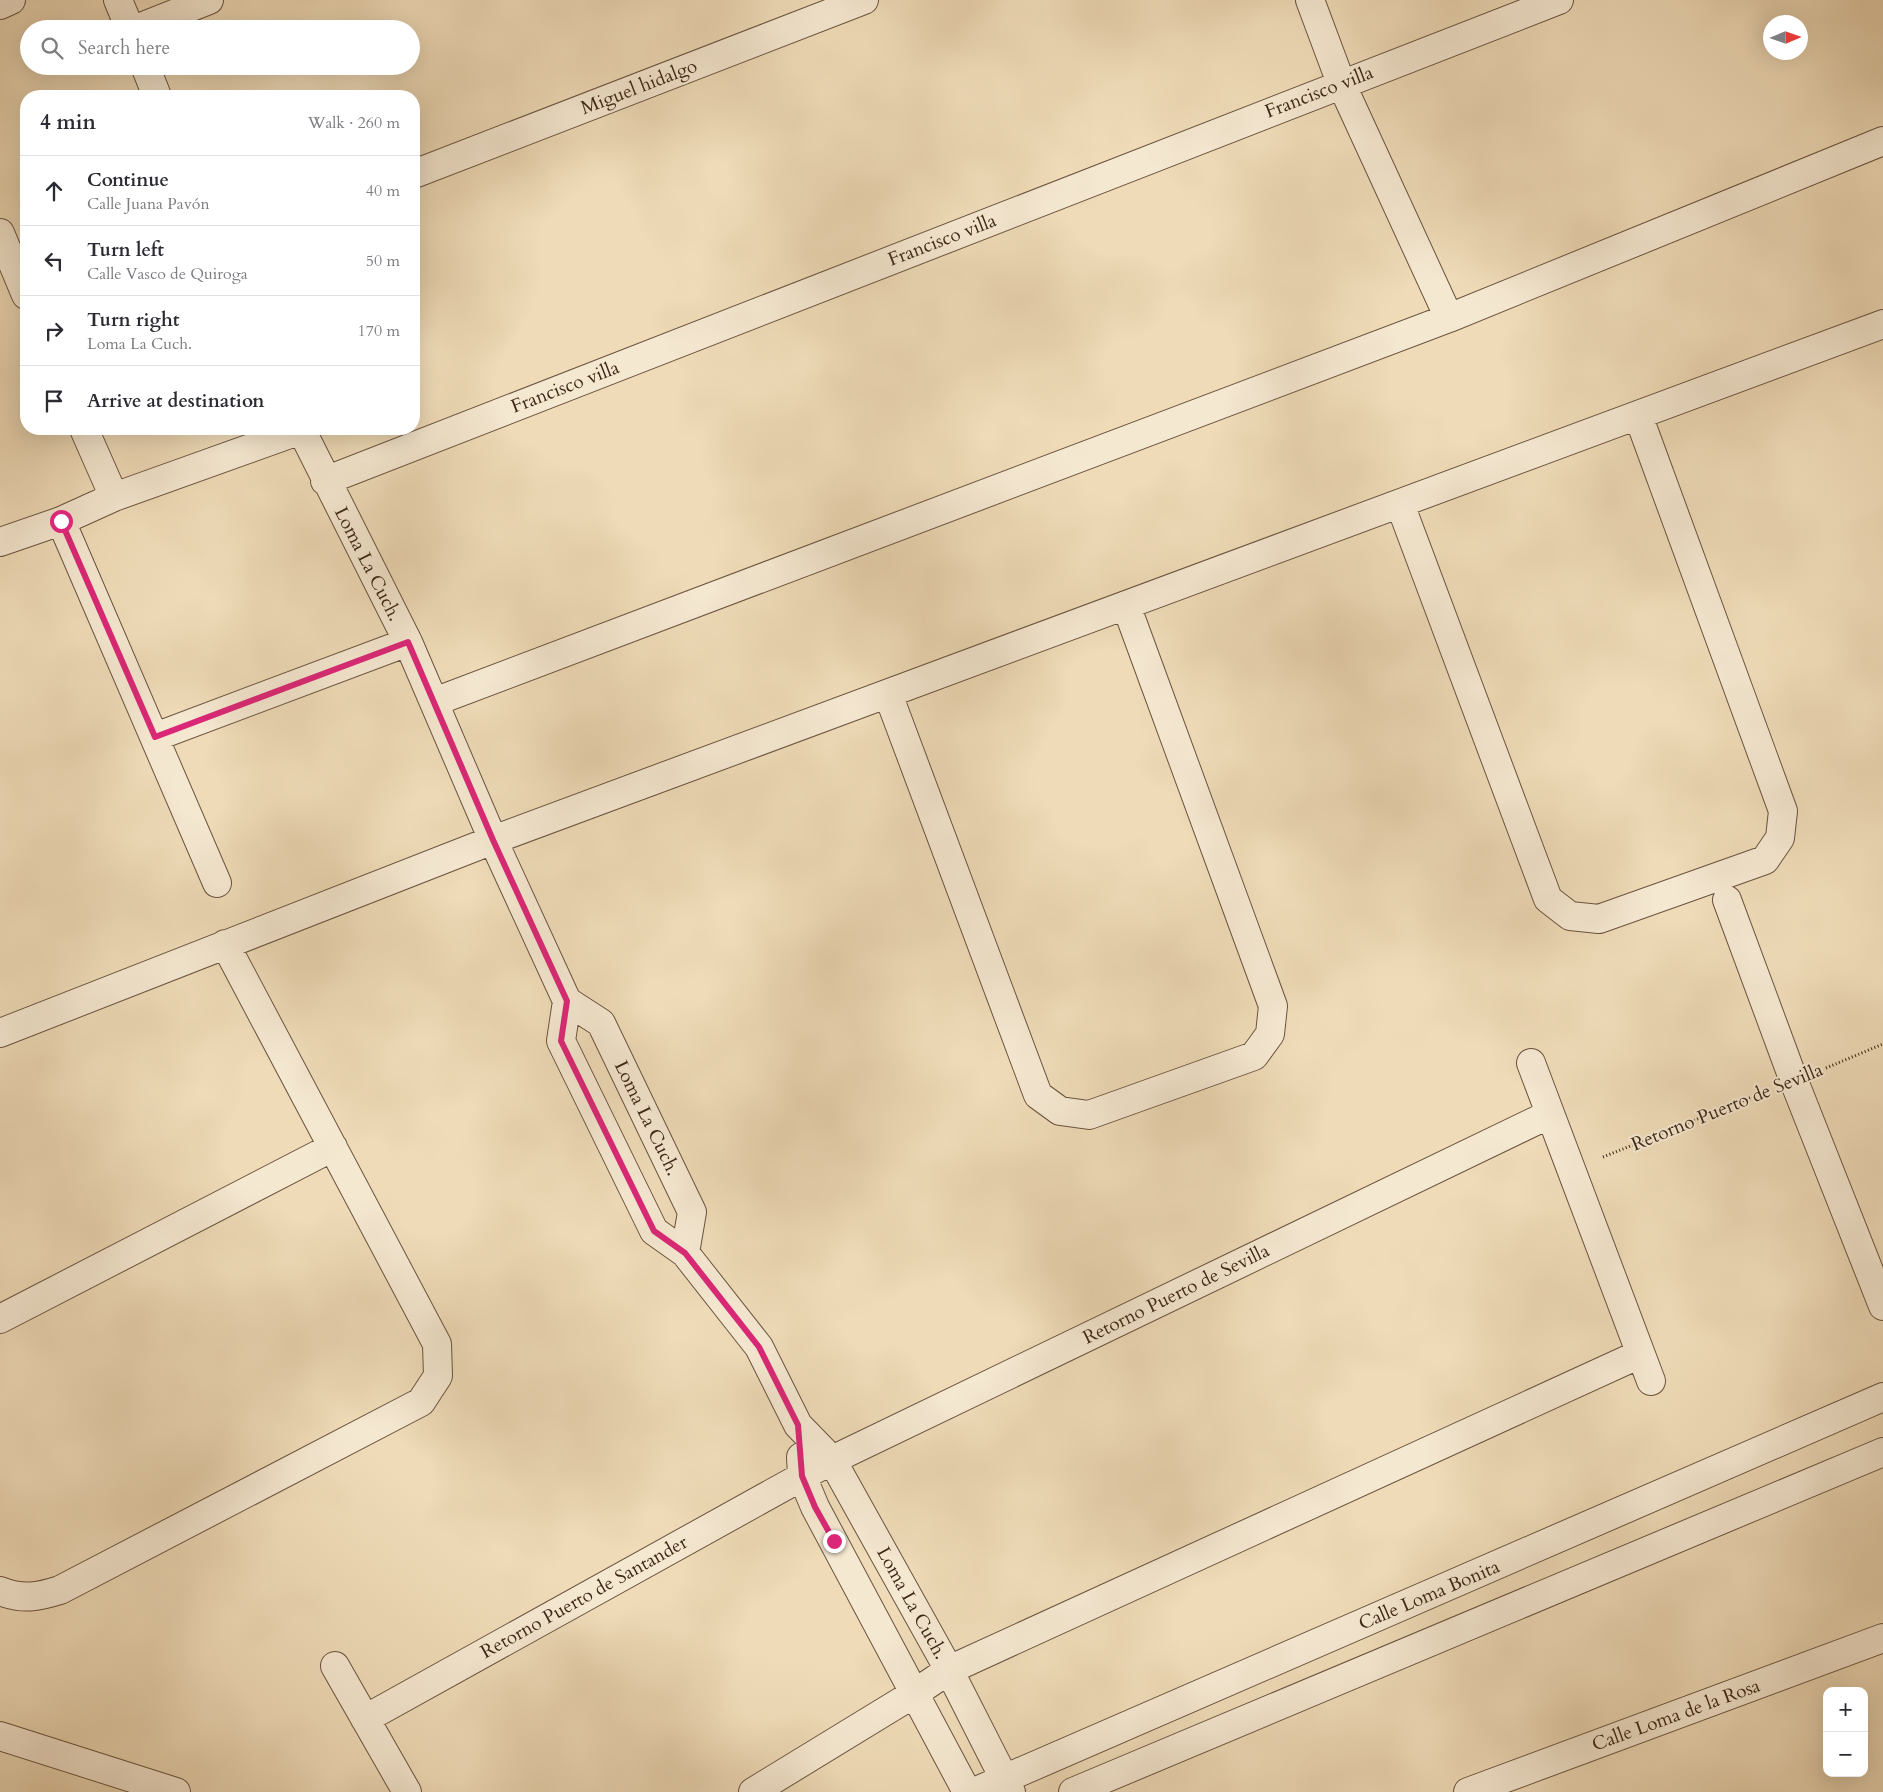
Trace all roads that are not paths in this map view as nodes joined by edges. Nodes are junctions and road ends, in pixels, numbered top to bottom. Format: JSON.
{"nodes":[{"id":1,"x":11,"y":0,"type":"edge"},
{"id":2,"x":118,"y":0,"type":"edge"},
{"id":3,"x":209,"y":0,"type":"edge"},
{"id":4,"x":864,"y":0,"type":"edge"},
{"id":5,"x":1310,"y":0,"type":"edge"},
{"id":6,"x":1558,"y":0,"type":"edge"},
{"id":7,"x":0,"y":5,"type":"edge"},
{"id":8,"x":126,"y":20,"type":"edge"},
{"id":9,"x":159,"y":20,"type":"edge"},
{"id":10,"x":149,"y":75,"type":"edge"},
{"id":11,"x":1341,"y":83,"type":"junction"},
{"id":12,"x":155,"y":90,"type":"edge"},
{"id":13,"x":1883,"y":140,"type":"edge"},
{"id":14,"x":420,"y":172,"type":"edge"},
{"id":15,"x":0,"y":233,"type":"edge"},
{"id":16,"x":13,"y":264,"type":"edge"},
{"id":17,"x":20,"y":281,"type":"edge"},
{"id":18,"x":1449,"y":318,"type":"junction"},
{"id":19,"x":1883,"y":324,"type":"edge"},
{"id":20,"x":1638,"y":415,"type":"junction"},
{"id":21,"x":87,"y":435,"type":"edge"},
{"id":22,"x":284,"y":435,"type":"edge"},
{"id":23,"x":304,"y":435,"type":"edge"},
{"id":24,"x":325,"y":480,"type":"junction"},
{"id":25,"x":114,"y":497,"type":"junction"},
{"id":26,"x":1400,"y":504,"type":"junction"},
{"id":27,"x":61,"y":521,"type":"junction"},
{"id":28,"x":0,"y":542,"type":"edge"},
{"id":29,"x":1126,"y":605,"type":"junction"},
{"id":30,"x":408,"y":642,"type":"junction"},
{"id":31,"x":888,"y":694,"type":"junction"},
{"id":32,"x":434,"y":702,"type":"junction"},
{"id":33,"x":155,"y":737,"type":"junction"},
{"id":34,"x":493,"y":840,"type":"junction"},
{"id":35,"x":217,"y":883,"type":"dead end"},
{"id":36,"x":1728,"y":900,"type":"dead end"},
{"id":37,"x":226,"y":944,"type":"junction"},
{"id":38,"x":567,"y":1001,"type":"junction"},
{"id":39,"x":0,"y":1032,"type":"edge"},
{"id":40,"x":1531,"y":1063,"type":"dead end"},
{"id":41,"x":1550,"y":1114,"type":"junction"},
{"id":42,"x":333,"y":1147,"type":"junction"},
{"id":43,"x":685,"y":1253,"type":"junction"},
{"id":44,"x":1883,"y":1306,"type":"edge"},
{"id":45,"x":0,"y":1319,"type":"edge"},
{"id":46,"x":1640,"y":1354,"type":"junction"},
{"id":47,"x":1651,"y":1381,"type":"dead end"},
{"id":48,"x":1883,"y":1397,"type":"edge"},
{"id":49,"x":798,"y":1425,"type":"junction"},
{"id":50,"x":1883,"y":1452,"type":"edge"},
{"id":51,"x":832,"y":1460,"type":"junction"},
{"id":52,"x":802,"y":1476,"type":"junction"},
{"id":53,"x":0,"y":1590,"type":"edge"},
{"id":54,"x":1883,"y":1638,"type":"edge"},
{"id":55,"x":335,"y":1666,"type":"dead end"},
{"id":56,"x":949,"y":1670,"type":"junction"},
{"id":57,"x":915,"y":1693,"type":"junction"},
{"id":58,"x":365,"y":1719,"type":"junction"},
{"id":59,"x":0,"y":1736,"type":"edge"},
{"id":60,"x":1008,"y":1786,"type":"edge"},
{"id":61,"x":176,"y":1792,"type":"edge"},
{"id":62,"x":407,"y":1792,"type":"edge"},
{"id":63,"x":753,"y":1792,"type":"edge"},
{"id":64,"x":968,"y":1792,"type":"edge"},
{"id":65,"x":974,"y":1792,"type":"edge"},
{"id":66,"x":1073,"y":1792,"type":"edge"},
{"id":67,"x":1468,"y":1792,"type":"edge"}],
"edges":[{"from":1,"to":7,"type":"street"},
{"from":2,"to":8,"type":"street"},
{"from":3,"to":9,"type":"street"},
{"from":4,"to":14,"type":"street","name":"Miguel hidalgo"},
{"from":5,"to":11,"type":"street"},
{"from":6,"to":11,"type":"street","name":"Francisco villa"},
{"from":10,"to":12,"type":"street"},
{"from":11,"to":18,"type":"street"},
{"from":11,"to":24,"type":"street","name":"Francisco villa"},
{"from":13,"to":18,"type":"street"},
{"from":15,"to":16,"type":"street"},
{"from":16,"to":17,"type":"street"},
{"from":18,"to":32,"type":"street"},
{"from":19,"to":20,"type":"street"},
{"from":20,"to":26,"type":"street"},
{"from":20,"to":26,"type":"street"},
{"from":21,"to":25,"type":"street"},
{"from":22,"to":25,"type":"street"},
{"from":23,"to":24,"type":"street","name":"Loma La Cuch."},
{"from":24,"to":30,"type":"street","name":"Loma La Cuch."},
{"from":25,"to":27,"type":"street"},
{"from":26,"to":29,"type":"street"},
{"from":27,"to":28,"type":"street"},
{"from":27,"to":33,"type":"street"},
{"from":29,"to":31,"type":"street"},
{"from":29,"to":31,"type":"street"},
{"from":30,"to":32,"type":"street","name":"Loma La Cuch."},
{"from":30,"to":33,"type":"street"},
{"from":31,"to":34,"type":"street"},
{"from":32,"to":34,"type":"street","name":"Loma La Cuch."},
{"from":33,"to":35,"type":"street"},
{"from":34,"to":37,"type":"street"},
{"from":34,"to":38,"type":"street","name":"Loma La Cuch."},
{"from":36,"to":44,"type":"street"},
{"from":37,"to":39,"type":"street"},
{"from":37,"to":42,"type":"street"},
{"from":38,"to":43,"type":"street","name":"Loma La Cuch."},
{"from":38,"to":43,"type":"street","name":"Loma La Cuch."},
{"from":40,"to":41,"type":"street"},
{"from":41,"to":46,"type":"street"},
{"from":41,"to":51,"type":"street","name":"Retorno Puerto de Sevilla"},
{"from":42,"to":45,"type":"street"},
{"from":42,"to":53,"type":"street"},
{"from":43,"to":49,"type":"street","name":"Loma La Cuch."},
{"from":46,"to":47,"type":"street"},
{"from":46,"to":56,"type":"street"},
{"from":48,"to":60,"type":"street","name":"Calle Loma Bonita"},
{"from":49,"to":51,"type":"street","name":"Loma La Cuch."},
{"from":49,"to":52,"type":"street","name":"Loma La Cuch."},
{"from":50,"to":66,"type":"street"},
{"from":51,"to":52,"type":"street","name":"Retorno Puerto de Sevilla"},
{"from":51,"to":56,"type":"street","name":"Loma La Cuch."},
{"from":52,"to":57,"type":"street","name":"Loma La Cuch."},
{"from":52,"to":58,"type":"street","name":"Retorno Puerto de Santander"},
{"from":54,"to":67,"type":"street","name":"Calle Loma de la Rosa"},
{"from":55,"to":58,"type":"street"},
{"from":56,"to":57,"type":"street"},
{"from":56,"to":60,"type":"street","name":"Loma La Cuch."},
{"from":57,"to":63,"type":"street"},
{"from":57,"to":64,"type":"street","name":"Loma La Cuch."},
{"from":58,"to":62,"type":"street"},
{"from":59,"to":61,"type":"street"},
{"from":60,"to":65,"type":"street","name":"Calle Loma Bonita"}]}
